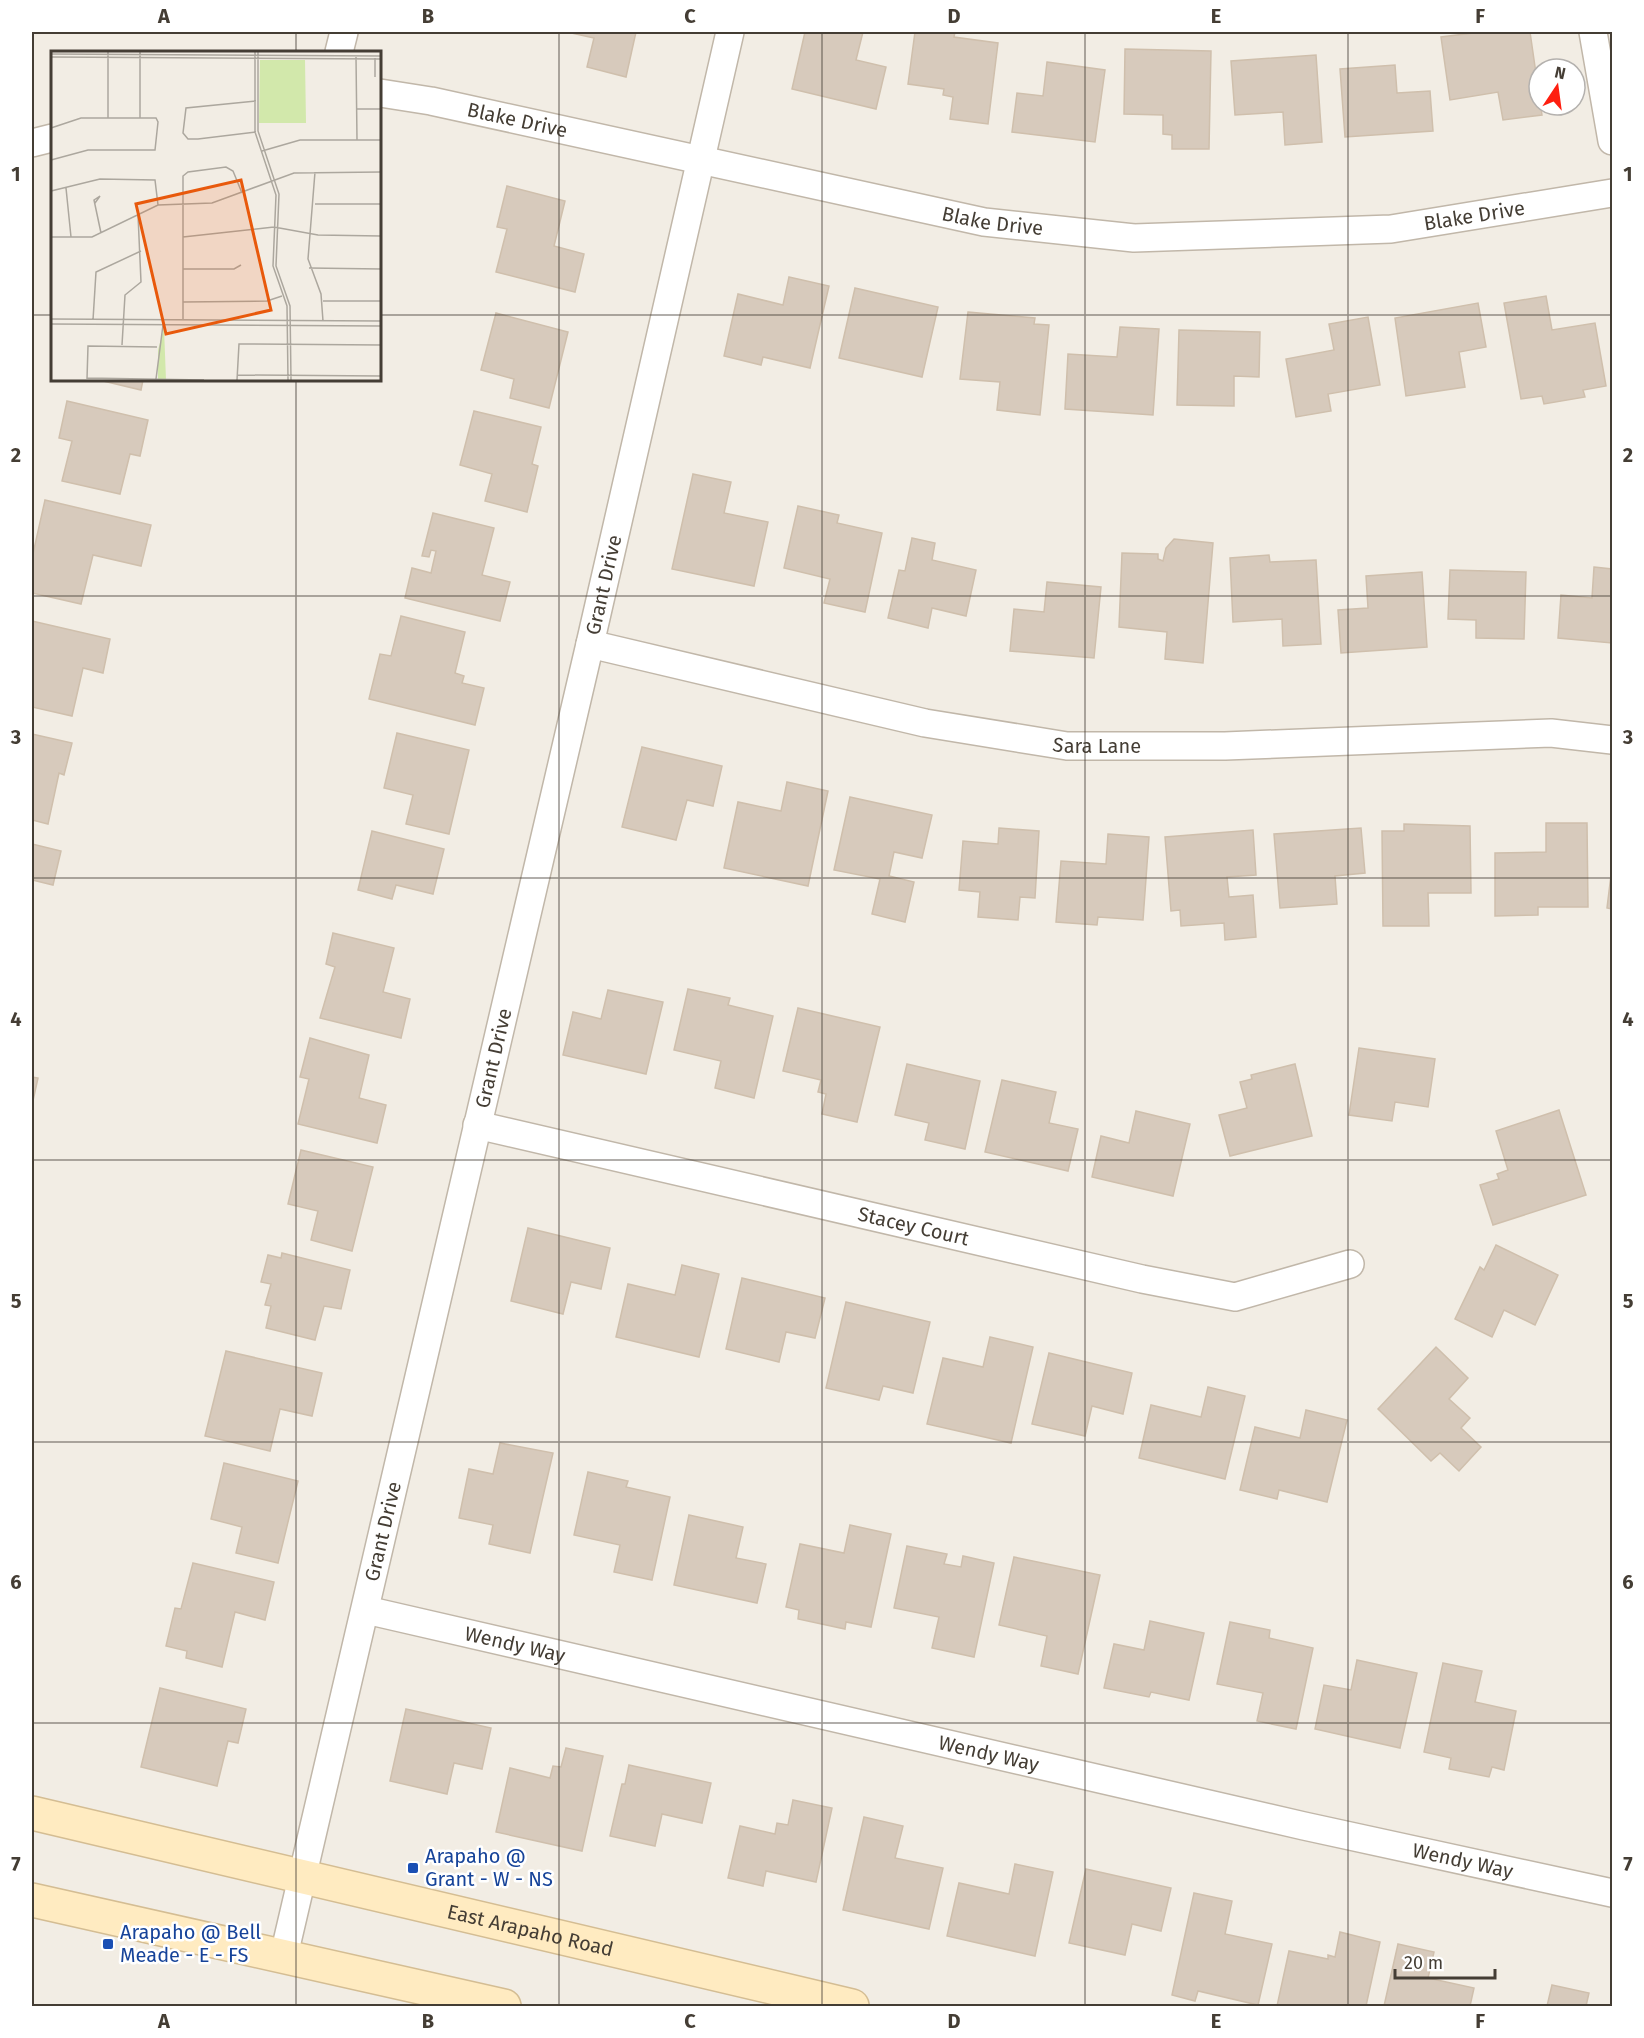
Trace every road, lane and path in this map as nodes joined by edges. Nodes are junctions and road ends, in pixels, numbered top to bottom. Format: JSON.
{"nodes":[{"id":1,"x":344,"y":32,"type":"edge"},
{"id":2,"x":729,"y":32,"type":"edge"},
{"id":3,"x":1593,"y":32,"type":"edge"},
{"id":4,"x":339,"y":51,"type":"edge"},
{"id":5,"x":381,"y":93,"type":"edge"},
{"id":6,"x":51,"y":138,"type":"edge"},
{"id":7,"x":1612,"y":141,"type":"edge"},
{"id":8,"x":32,"y":143,"type":"edge"},
{"id":9,"x":701,"y":160,"type":"junction"},
{"id":10,"x":1612,"y":194,"type":"edge"},
{"id":11,"x":590,"y":644,"type":"junction"},
{"id":12,"x":1612,"y":740,"type":"edge"},
{"id":13,"x":477,"y":1125,"type":"junction"},
{"id":14,"x":1350,"y":1264,"type":"dead end"},
{"id":15,"x":366,"y":1610,"type":"junction"},
{"id":16,"x":32,"y":1814,"type":"edge"},
{"id":17,"x":302,"y":1876,"type":"junction"},
{"id":18,"x":1612,"y":1893,"type":"edge"},
{"id":19,"x":32,"y":1900,"type":"edge"},
{"id":20,"x":284,"y":1955,"type":"junction"},
{"id":21,"x":504,"y":2007,"type":"edge"},
{"id":22,"x":852,"y":2007,"type":"edge"}],
"edges":[{"from":1,"to":4,"type":"street"},
{"from":2,"to":9,"type":"street","name":"Grant Drive"},
{"from":3,"to":7,"type":"street"},
{"from":5,"to":9,"type":"street","name":"Blake Drive"},
{"from":6,"to":8,"type":"street"},
{"from":9,"to":10,"type":"street","name":"Blake Drive"},
{"from":9,"to":11,"type":"street","name":"Grant Drive"},
{"from":11,"to":12,"type":"street","name":"Sara Lane"},
{"from":11,"to":13,"type":"street","name":"Grant Drive"},
{"from":13,"to":14,"type":"street","name":"Stacey Court"},
{"from":13,"to":15,"type":"street","name":"Grant Drive"},
{"from":15,"to":17,"type":"street","name":"Grant Drive"},
{"from":15,"to":18,"type":"street","name":"Wendy Way"},
{"from":16,"to":17,"type":"main road","name":"East Arapaho Road"},
{"from":17,"to":20,"type":"street","name":"Grant Drive"},
{"from":17,"to":22,"type":"main road","name":"East Arapaho Road"},
{"from":19,"to":20,"type":"main road"},
{"from":20,"to":21,"type":"main road"}]}
